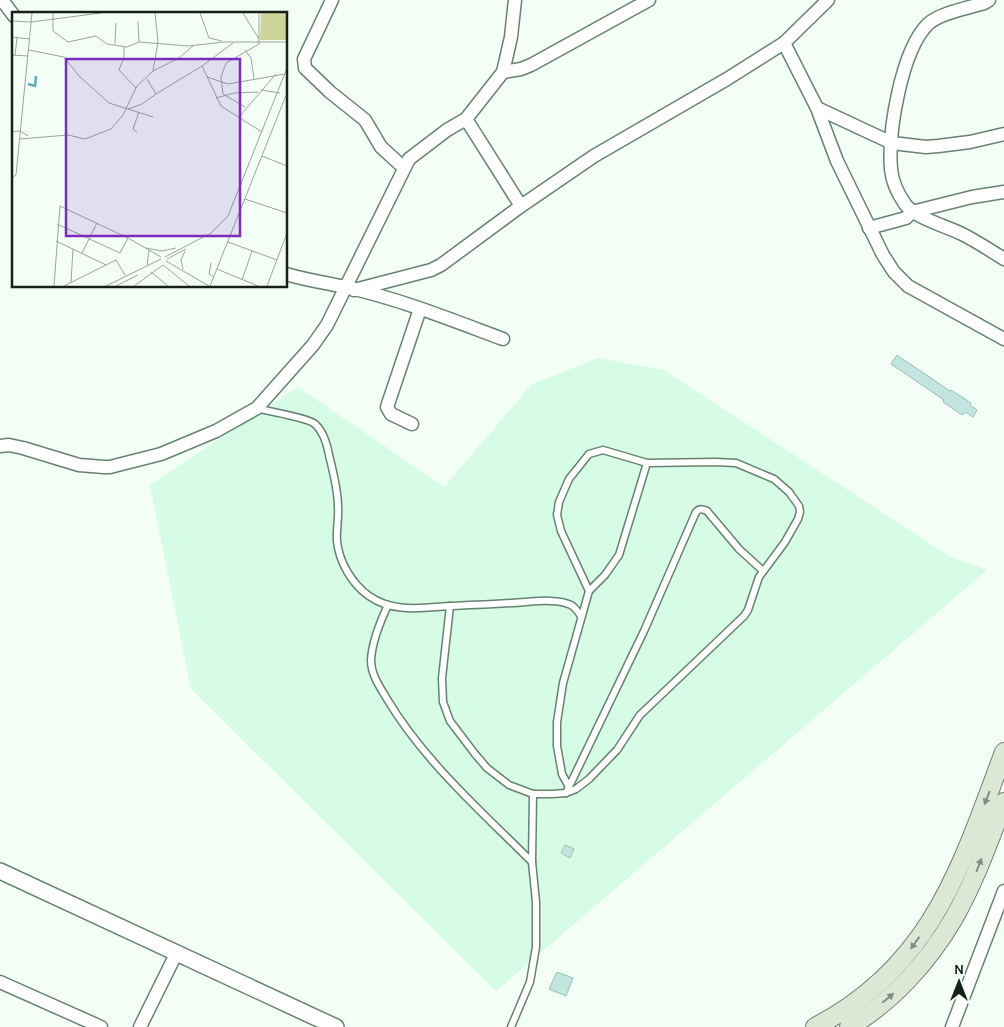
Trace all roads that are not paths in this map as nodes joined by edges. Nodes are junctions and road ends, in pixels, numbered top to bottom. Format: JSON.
{"nodes":[{"id":1,"x":2,"y":0,"type":"edge"},
{"id":2,"x":332,"y":0,"type":"edge"},
{"id":3,"x":515,"y":0,"type":"edge"},
{"id":4,"x":649,"y":0,"type":"edge"},
{"id":5,"x":828,"y":0,"type":"edge"},
{"id":6,"x":989,"y":0,"type":"edge"},
{"id":7,"x":12,"y":13,"type":"edge"},
{"id":8,"x":784,"y":43,"type":"junction"},
{"id":9,"x":503,"y":72,"type":"junction"},
{"id":10,"x":816,"y":108,"type":"junction"},
{"id":11,"x":466,"y":119,"type":"junction"},
{"id":12,"x":1004,"y":134,"type":"edge"},
{"id":13,"x":892,"y":143,"type":"junction"},
{"id":14,"x":404,"y":168,"type":"junction"},
{"id":15,"x":1004,"y":192,"type":"edge"},
{"id":16,"x":521,"y":206,"type":"junction"},
{"id":17,"x":912,"y":212,"type":"junction"},
{"id":18,"x":870,"y":228,"type":"junction"},
{"id":19,"x":1004,"y":260,"type":"edge"},
{"id":20,"x":288,"y":275,"type":"edge"},
{"id":21,"x":350,"y":288,"type":"junction"},
{"id":22,"x":420,"y":309,"type":"junction"},
{"id":23,"x":1002,"y":334,"type":"edge"},
{"id":24,"x":503,"y":339,"type":"dead end"},
{"id":25,"x":257,"y":408,"type":"junction"},
{"id":26,"x":412,"y":424,"type":"dead end"},
{"id":27,"x":0,"y":446,"type":"edge"},
{"id":28,"x":647,"y":464,"type":"junction"},
{"id":29,"x":764,"y":571,"type":"junction"},
{"id":30,"x":589,"y":591,"type":"junction"},
{"id":31,"x":388,"y":605,"type":"junction"},
{"id":32,"x":450,"y":606,"type":"junction"},
{"id":33,"x":581,"y":616,"type":"junction"},
{"id":34,"x":1004,"y":752,"type":"edge"},
{"id":35,"x":567,"y":790,"type":"junction"},
{"id":36,"x":533,"y":794,"type":"junction"},
{"id":37,"x":1004,"y":802,"type":"edge"},
{"id":38,"x":532,"y":862,"type":"junction"},
{"id":39,"x":0,"y":871,"type":"edge"},
{"id":40,"x":1004,"y":892,"type":"edge"},
{"id":41,"x":177,"y":952,"type":"junction"},
{"id":42,"x":0,"y":982,"type":"edge"},
{"id":43,"x":100,"y":1027,"type":"edge"},
{"id":44,"x":140,"y":1027,"type":"edge"},
{"id":45,"x":336,"y":1027,"type":"edge"},
{"id":46,"x":511,"y":1027,"type":"edge"},
{"id":47,"x":815,"y":1027,"type":"edge"},
{"id":48,"x":849,"y":1027,"type":"edge"},
{"id":49,"x":952,"y":1027,"type":"edge"}],
"edges":[{"from":1,"to":7,"type":"street"},
{"from":2,"to":14,"type":"street"},
{"from":3,"to":9,"type":"street"},
{"from":4,"to":9,"type":"street"},
{"from":5,"to":8,"type":"street"},
{"from":6,"to":13,"type":"street"},
{"from":8,"to":10,"type":"street"},
{"from":8,"to":16,"type":"street"},
{"from":9,"to":11,"type":"street"},
{"from":10,"to":13,"type":"street"},
{"from":10,"to":18,"type":"street"},
{"from":11,"to":14,"type":"street"},
{"from":11,"to":16,"type":"street"},
{"from":12,"to":13,"type":"street"},
{"from":13,"to":17,"type":"street"},
{"from":14,"to":21,"type":"street"},
{"from":15,"to":17,"type":"street"},
{"from":16,"to":21,"type":"street"},
{"from":17,"to":18,"type":"street"},
{"from":17,"to":19,"type":"street"},
{"from":18,"to":23,"type":"street"},
{"from":20,"to":21,"type":"street"},
{"from":21,"to":22,"type":"street"},
{"from":21,"to":25,"type":"street"},
{"from":22,"to":24,"type":"street"},
{"from":22,"to":26,"type":"street"},
{"from":25,"to":27,"type":"street"},
{"from":25,"to":31,"type":"lane"},
{"from":28,"to":29,"type":"lane"},
{"from":28,"to":30,"type":"lane"},
{"from":28,"to":30,"type":"lane"},
{"from":29,"to":35,"type":"lane"},
{"from":29,"to":35,"type":"lane"},
{"from":30,"to":33,"type":"lane"},
{"from":31,"to":32,"type":"lane"},
{"from":31,"to":38,"type":"lane"},
{"from":32,"to":33,"type":"lane"},
{"from":32,"to":36,"type":"lane"},
{"from":33,"to":35,"type":"lane"},
{"from":34,"to":47,"type":"main road","one_way":true},
{"from":35,"to":36,"type":"lane"},
{"from":36,"to":38,"type":"lane"},
{"from":48,"to":37,"type":"main road","one_way":true},
{"from":38,"to":46,"type":"lane"},
{"from":39,"to":41,"type":"street"},
{"from":40,"to":49,"type":"street"},
{"from":41,"to":44,"type":"street"},
{"from":41,"to":45,"type":"street"},
{"from":42,"to":43,"type":"street"}]}
